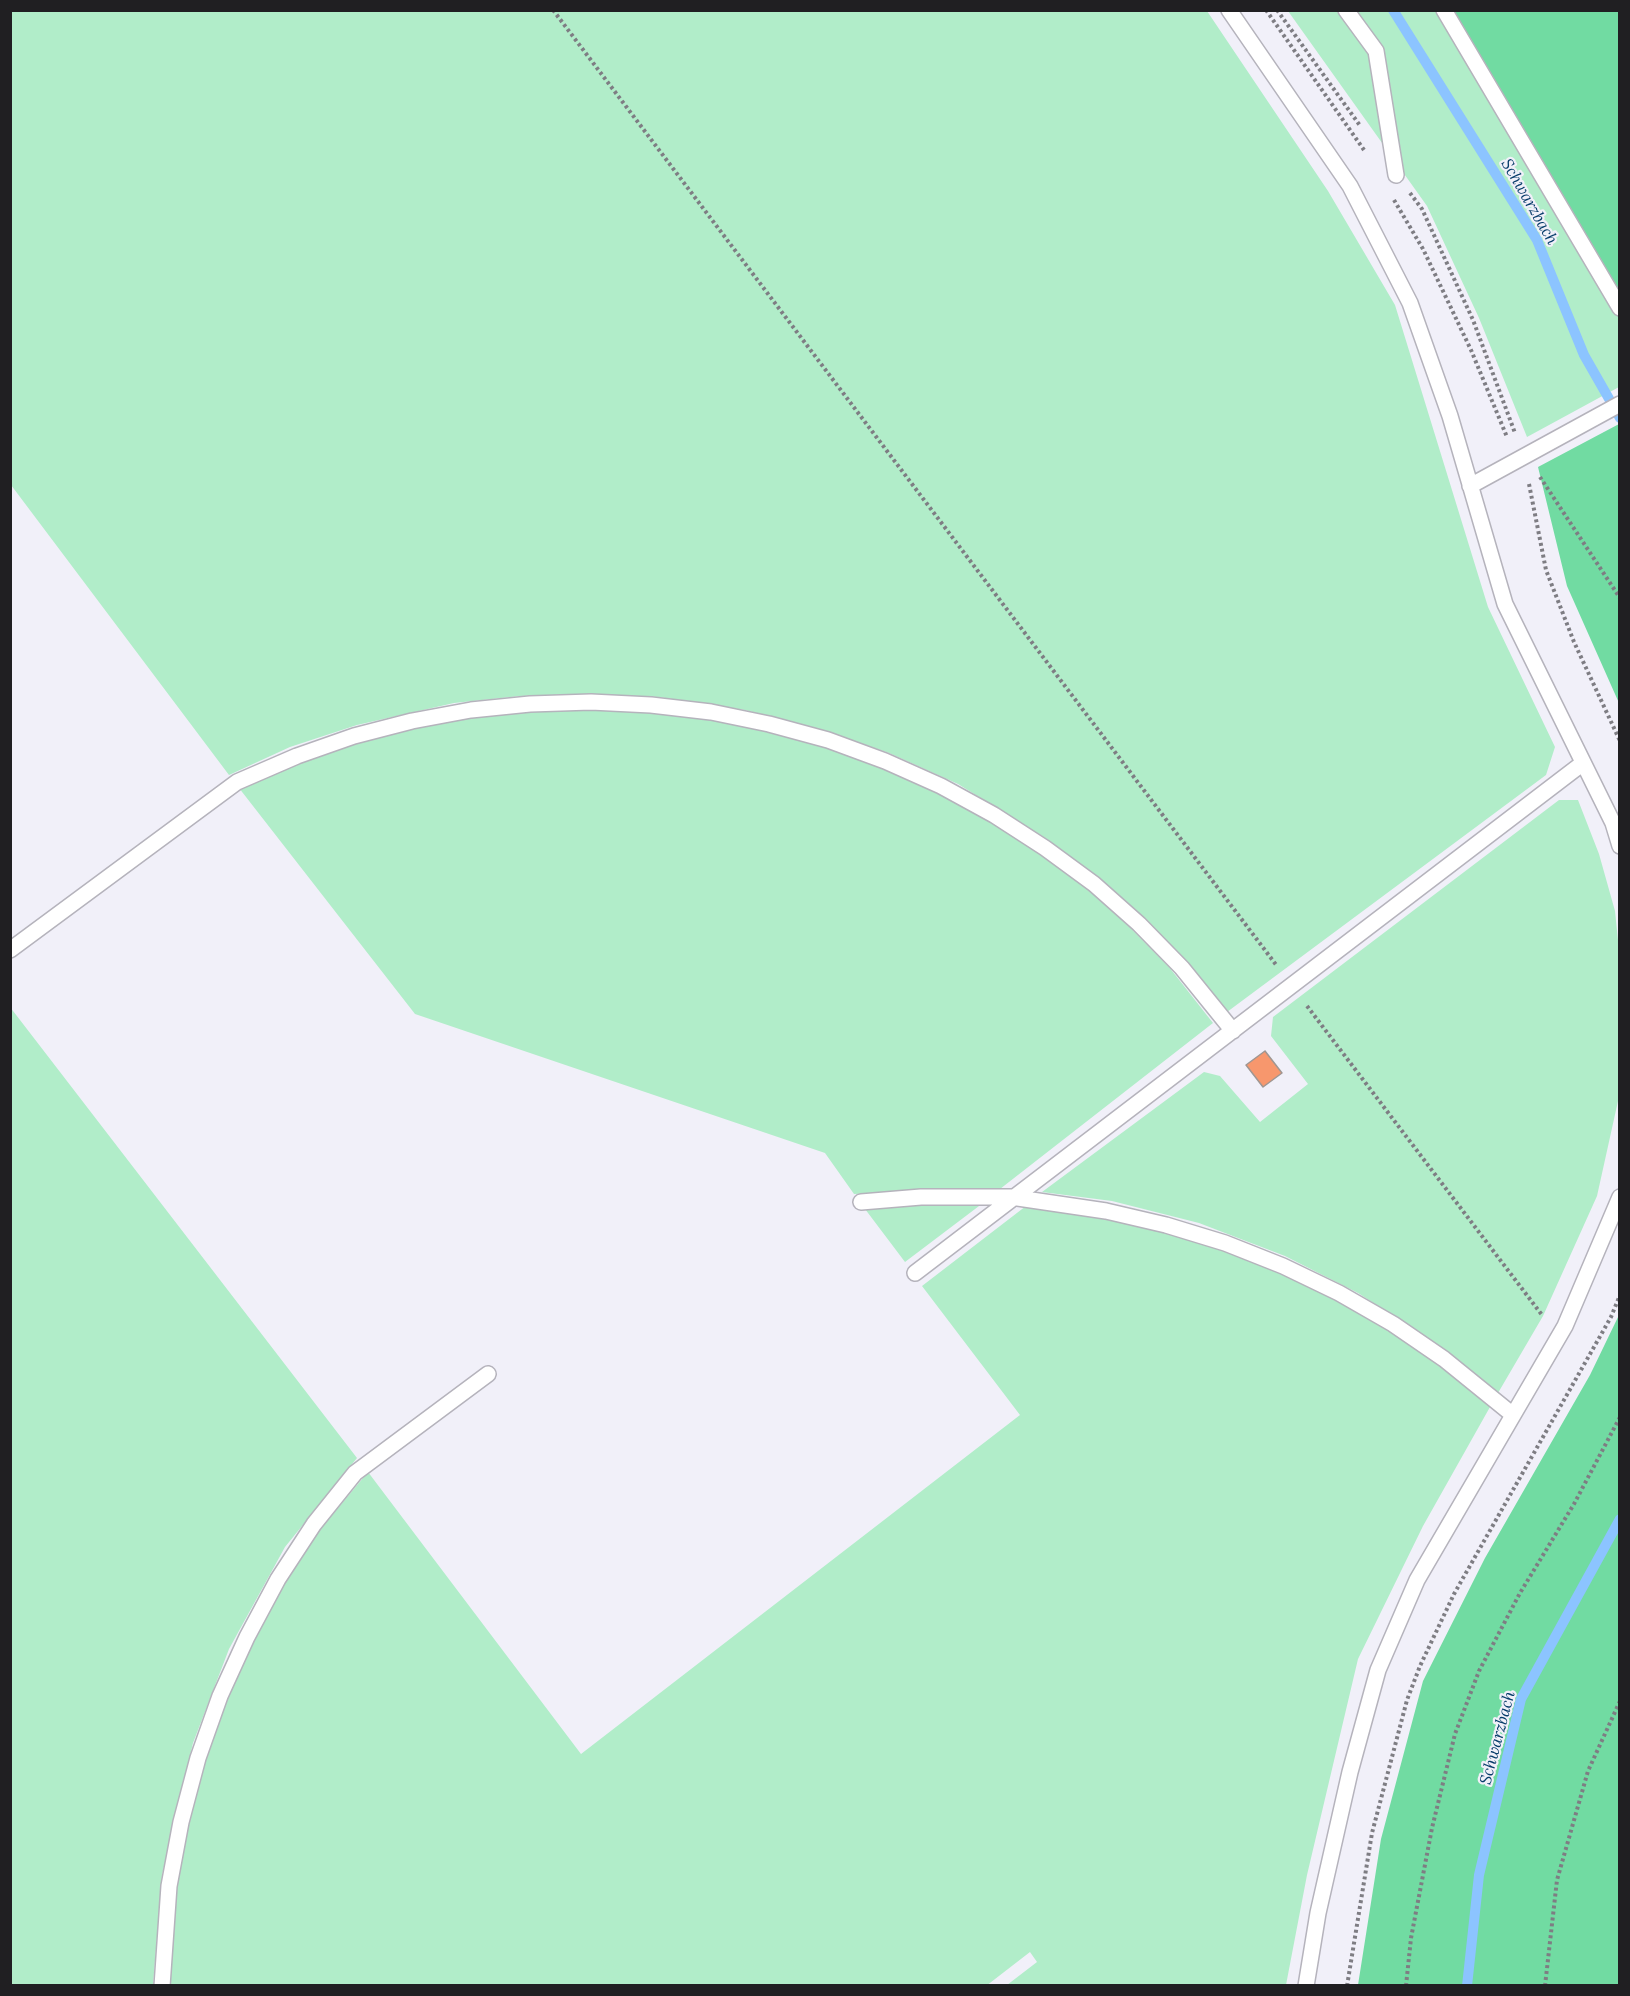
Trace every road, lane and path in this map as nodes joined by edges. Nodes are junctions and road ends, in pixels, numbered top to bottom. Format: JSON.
{"nodes":[{"id":1,"x":553,"y":10,"type":"edge"},
{"id":2,"x":1229,"y":10,"type":"edge"},
{"id":3,"x":1277,"y":10,"type":"edge"},
{"id":4,"x":1346,"y":10,"type":"edge"},
{"id":5,"x":1444,"y":10,"type":"edge"},
{"id":6,"x":1368,"y":136,"type":"dead end"},
{"id":7,"x":1396,"y":175,"type":"joint"},
{"id":8,"x":1620,"y":308,"type":"edge"},
{"id":9,"x":1620,"y":404,"type":"edge"},
{"id":10,"x":1523,"y":455,"type":"junction"},
{"id":11,"x":1470,"y":486,"type":"junction"},
{"id":12,"x":1620,"y":598,"type":"edge"},
{"id":13,"x":1620,"y":741,"type":"edge"},
{"id":14,"x":1583,"y":763,"type":"junction"},
{"id":15,"x":1620,"y":846,"type":"edge"},
{"id":16,"x":10,"y":950,"type":"edge"},
{"id":17,"x":1292,"y":986,"type":"junction"},
{"id":18,"x":1233,"y":1031,"type":"junction"},
{"id":19,"x":1011,"y":1197,"type":"junction"},
{"id":20,"x":1620,"y":1197,"type":"edge"},
{"id":21,"x":861,"y":1202,"type":"dead end"},
{"id":22,"x":915,"y":1273,"type":"dead end"},
{"id":23,"x":1620,"y":1295,"type":"edge"},
{"id":24,"x":1543,"y":1316,"type":"dead end"},
{"id":25,"x":488,"y":1374,"type":"dead end"},
{"id":26,"x":1513,"y":1415,"type":"junction"},
{"id":27,"x":1620,"y":1417,"type":"edge"},
{"id":28,"x":1620,"y":1701,"type":"edge"},
{"id":29,"x":162,"y":1986,"type":"edge"},
{"id":30,"x":1306,"y":1986,"type":"edge"},
{"id":31,"x":1347,"y":1986,"type":"edge"},
{"id":32,"x":1406,"y":1986,"type":"edge"},
{"id":33,"x":1545,"y":1986,"type":"edge"}],
"edges":[{"from":1,"to":17,"type":"path"},
{"from":2,"to":11,"type":"lane"},
{"from":3,"to":6,"type":"path"},
{"from":4,"to":7,"type":"lane"},
{"from":5,"to":8,"type":"lane"},
{"from":7,"to":10,"type":"path"},
{"from":9,"to":10,"type":"lane"},
{"from":10,"to":11,"type":"lane"},
{"from":10,"to":12,"type":"path"},
{"from":10,"to":13,"type":"path"},
{"from":11,"to":14,"type":"lane"},
{"from":14,"to":15,"type":"lane"},
{"from":14,"to":17,"type":"lane"},
{"from":16,"to":18,"type":"lane"},
{"from":17,"to":18,"type":"lane"},
{"from":17,"to":24,"type":"path"},
{"from":18,"to":19,"type":"lane"},
{"from":19,"to":21,"type":"lane"},
{"from":19,"to":22,"type":"lane"},
{"from":19,"to":26,"type":"lane"},
{"from":20,"to":26,"type":"lane"},
{"from":23,"to":31,"type":"path"},
{"from":25,"to":29,"type":"lane"},
{"from":26,"to":30,"type":"lane"},
{"from":27,"to":32,"type":"path"},
{"from":28,"to":33,"type":"path"}]}
